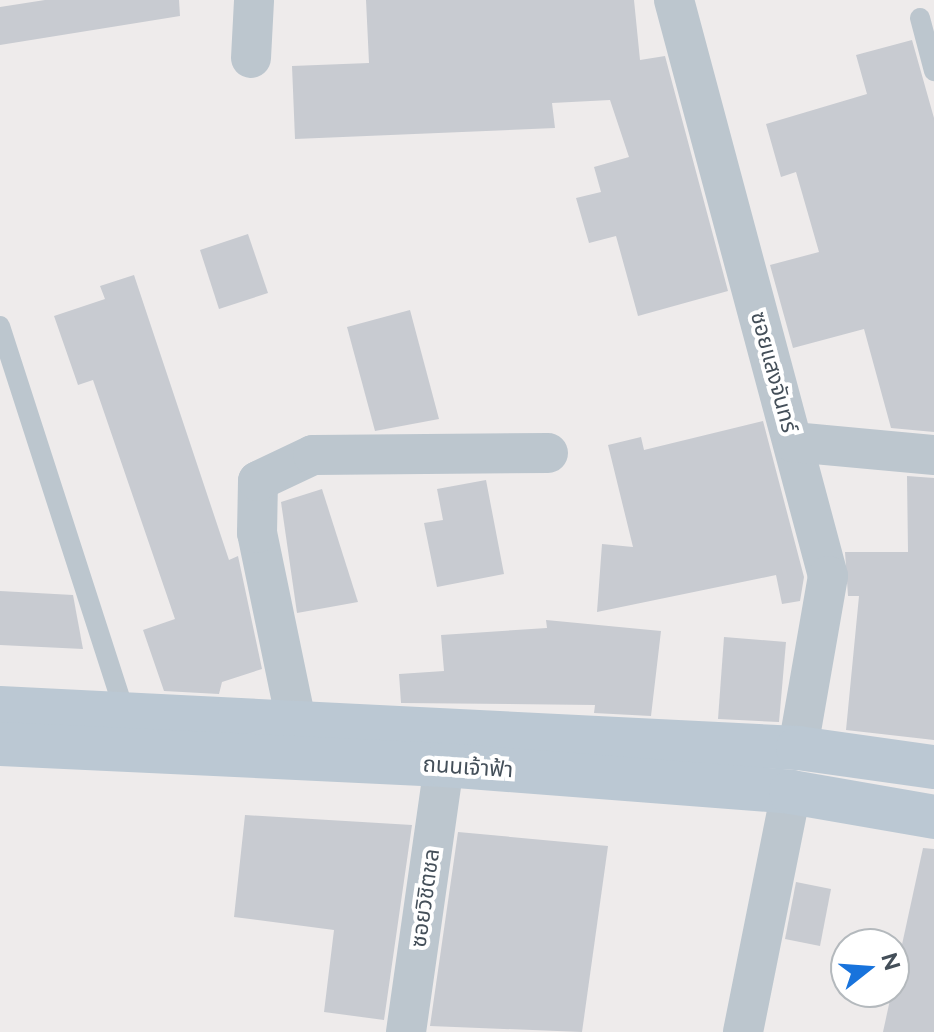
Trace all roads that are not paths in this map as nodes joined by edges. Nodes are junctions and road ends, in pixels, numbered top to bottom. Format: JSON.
{"nodes":[{"id":1,"x":254,"y":0,"type":"edge"},
{"id":2,"x":674,"y":0,"type":"edge"},
{"id":3,"x":920,"y":18,"type":"dead end"},
{"id":4,"x":251,"y":58,"type":"dead end"},
{"id":5,"x":934,"y":71,"type":"edge"},
{"id":6,"x":0,"y":326,"type":"edge"},
{"id":7,"x":793,"y":442,"type":"junction"},
{"id":8,"x":548,"y":453,"type":"dead end"},
{"id":9,"x":934,"y":455,"type":"edge"},
{"id":10,"x":0,"y":708,"type":"edge"},
{"id":11,"x":125,"y":714,"type":"junction"},
{"id":12,"x":296,"y":721,"type":"junction"},
{"id":13,"x":0,"y":744,"type":"edge"},
{"id":14,"x":798,"y":748,"type":"junction"},
{"id":15,"x":444,"y":765,"type":"junction"},
{"id":16,"x":934,"y":767,"type":"edge"},
{"id":17,"x":791,"y":792,"type":"junction"},
{"id":18,"x":934,"y":817,"type":"edge"},
{"id":19,"x":406,"y":1032,"type":"edge"},
{"id":20,"x":743,"y":1032,"type":"edge"}],
"edges":[{"from":1,"to":4,"type":"street"},
{"from":2,"to":7,"type":"street","name":"ซอยแสงจันทร์"},
{"from":3,"to":5,"type":"lane"},
{"from":6,"to":11,"type":"lane"},
{"from":7,"to":9,"type":"street"},
{"from":7,"to":14,"type":"street","name":"ซอยแสงจันทร์"},
{"from":8,"to":12,"type":"street"},
{"from":10,"to":11,"type":"main road","name":"ถนนเจ้าฟ้า"},
{"from":11,"to":12,"type":"main road","name":"ถนนเจ้าฟ้า"},
{"from":12,"to":14,"type":"main road","name":"ถนนเจ้าฟ้า"},
{"from":13,"to":15,"type":"main road","name":"ถนนเจ้าฟ้า"},
{"from":14,"to":16,"type":"main road","name":"ถนนเจ้าฟ้า"},
{"from":15,"to":17,"type":"main road","name":"ถนนเจ้าฟ้า"},
{"from":15,"to":19,"type":"street","name":"ซอยวิชิตชล"},
{"from":17,"to":18,"type":"main road","name":"ถนนเจ้าฟ้า"},
{"from":17,"to":20,"type":"street"}]}
